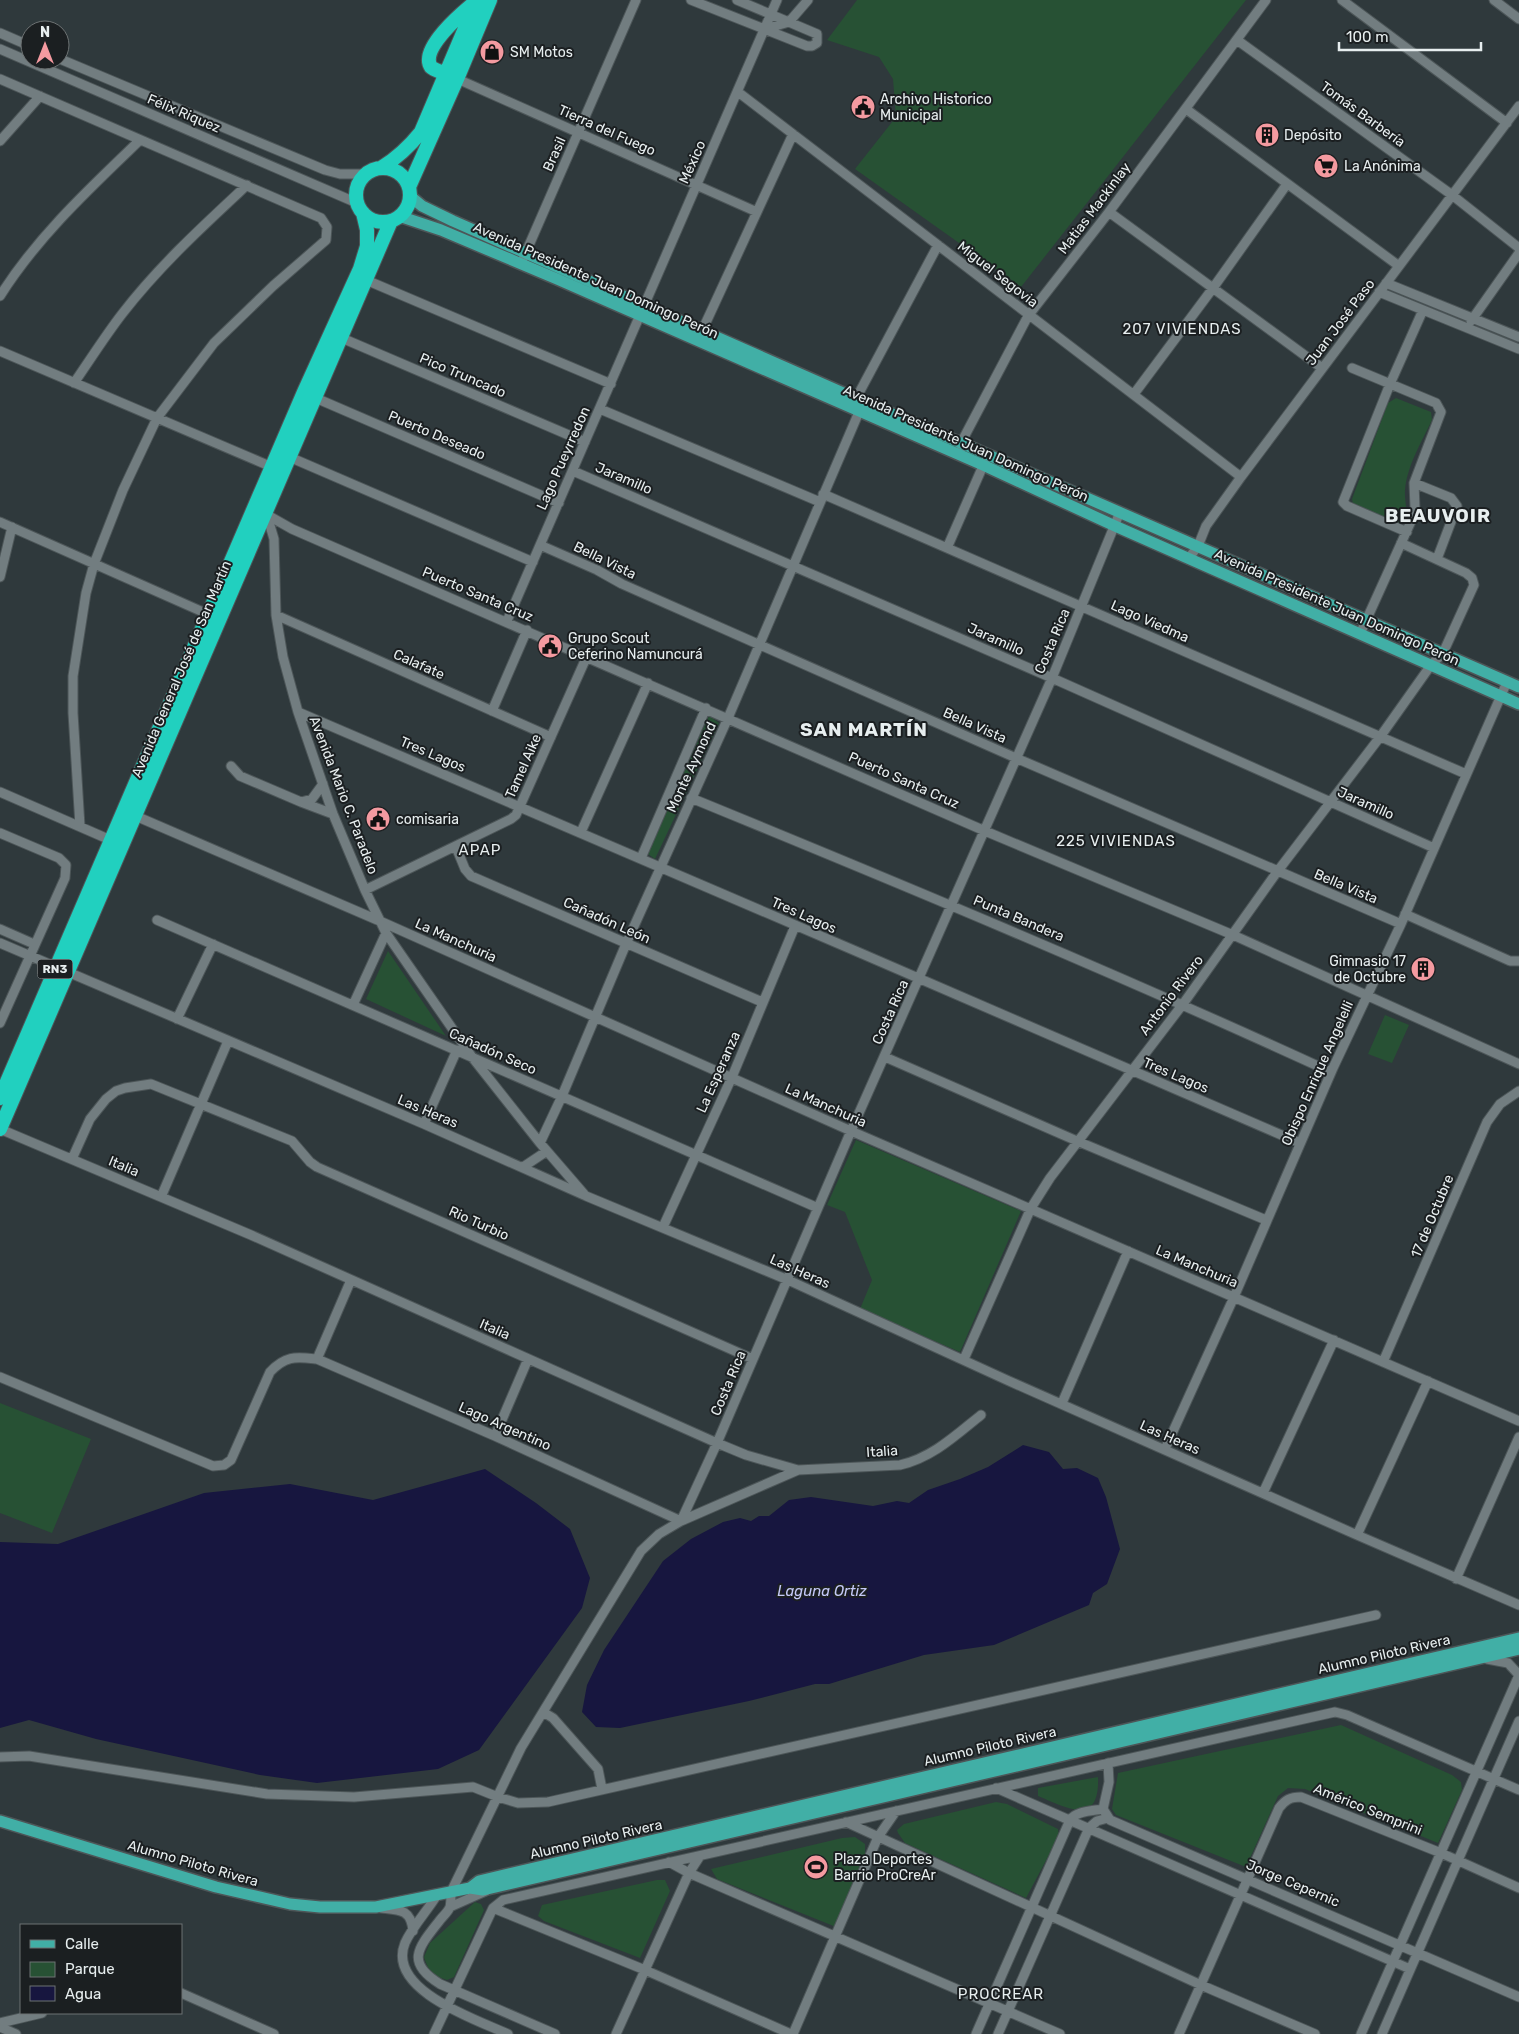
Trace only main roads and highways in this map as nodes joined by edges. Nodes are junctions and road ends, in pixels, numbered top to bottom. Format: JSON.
{"nodes":[{"id":1,"x":481,"y":0,"type":"edge"},
{"id":2,"x":452,"y":76,"type":"junction"},
{"id":3,"x":381,"y":168,"type":"junction"},
{"id":4,"x":409,"y":191,"type":"junction"},
{"id":5,"x":360,"y":208,"type":"junction"},
{"id":6,"x":395,"y":219,"type":"junction"},
{"id":7,"x":523,"y":258,"type":"junction"},
{"id":8,"x":642,"y":311,"type":"junction"},
{"id":9,"x":336,"y":335,"type":"junction"},
{"id":10,"x":859,"y":406,"type":"junction"},
{"id":11,"x":284,"y":454,"type":"junction"},
{"id":12,"x":986,"y":460,"type":"junction"},
{"id":13,"x":260,"y":512,"type":"junction"},
{"id":14,"x":1519,"y":687,"type":"edge"},
{"id":15,"x":1519,"y":704,"type":"edge"},
{"id":16,"x":61,"y":970,"type":"junction"},
{"id":17,"x":0,"y":1098,"type":"edge"},
{"id":18,"x":0,"y":1129,"type":"edge"},
{"id":19,"x":1519,"y":1638,"type":"edge"},
{"id":20,"x":1519,"y":1649,"type":"edge"},
{"id":21,"x":0,"y":1821,"type":"edge"},
{"id":22,"x":470,"y":1888,"type":"junction"}],
"edges":[{"from":1,"to":2,"type":"highway","name":"Avenida General José de San Martín"},
{"from":1,"to":2,"type":"highway"},
{"from":2,"to":3,"type":"highway","name":"Avenida General José de San Martín"},
{"from":2,"to":4,"type":"highway","name":"Avenida General José de San Martín"},
{"from":3,"to":4,"type":"highway"},
{"from":3,"to":5,"type":"highway","name":"Avenida General José de San Martín"},
{"from":4,"to":6,"type":"highway","name":"Avenida General José de San Martín"},
{"from":4,"to":7,"type":"main road","name":"Avenida Presidente Juan Domingo Perón"},
{"from":5,"to":6,"type":"highway"},
{"from":5,"to":9,"type":"highway","name":"Avenida General José de San Martín"},
{"from":6,"to":7,"type":"main road","name":"Avenida Presidente Juan Domingo Perón"},
{"from":6,"to":9,"type":"highway","name":"Avenida General José de San Martín"},
{"from":7,"to":8,"type":"main road","name":"Avenida Presidente Juan Domingo Perón"},
{"from":8,"to":10,"type":"main road","name":"Avenida Presidente Juan Domingo Perón"},
{"from":8,"to":10,"type":"main road","name":"Avenida Presidente Juan Domingo Perón"},
{"from":9,"to":11,"type":"highway","name":"Avenida General José de San Martín"},
{"from":10,"to":12,"type":"main road","name":"Avenida Presidente Juan Domingo Perón"},
{"from":10,"to":12,"type":"main road","name":"Avenida Presidente Juan Domingo Perón"},
{"from":11,"to":13,"type":"highway","name":"Avenida General José de San Martín"},
{"from":11,"to":13,"type":"highway","name":"Avenida General José de San Martín"},
{"from":12,"to":14,"type":"main road","name":"Avenida Presidente Juan Domingo Perón"},
{"from":12,"to":15,"type":"main road","name":"Avenida Presidente Juan Domingo Perón"},
{"from":13,"to":16,"type":"highway","name":"Avenida General José de San Martín","number":"RN3"},
{"from":16,"to":17,"type":"highway","name":"Avenida General José de San Martín","number":"RN3"},
{"from":16,"to":18,"type":"highway","name":"Avenida General José de San Martín"},
{"from":19,"to":22,"type":"main road","name":"Alumno Piloto Rivera"},
{"from":20,"to":22,"type":"main road","name":"Alumno Piloto Rivera"},
{"from":21,"to":22,"type":"main road","name":"Alumno Piloto Rivera"}]}
